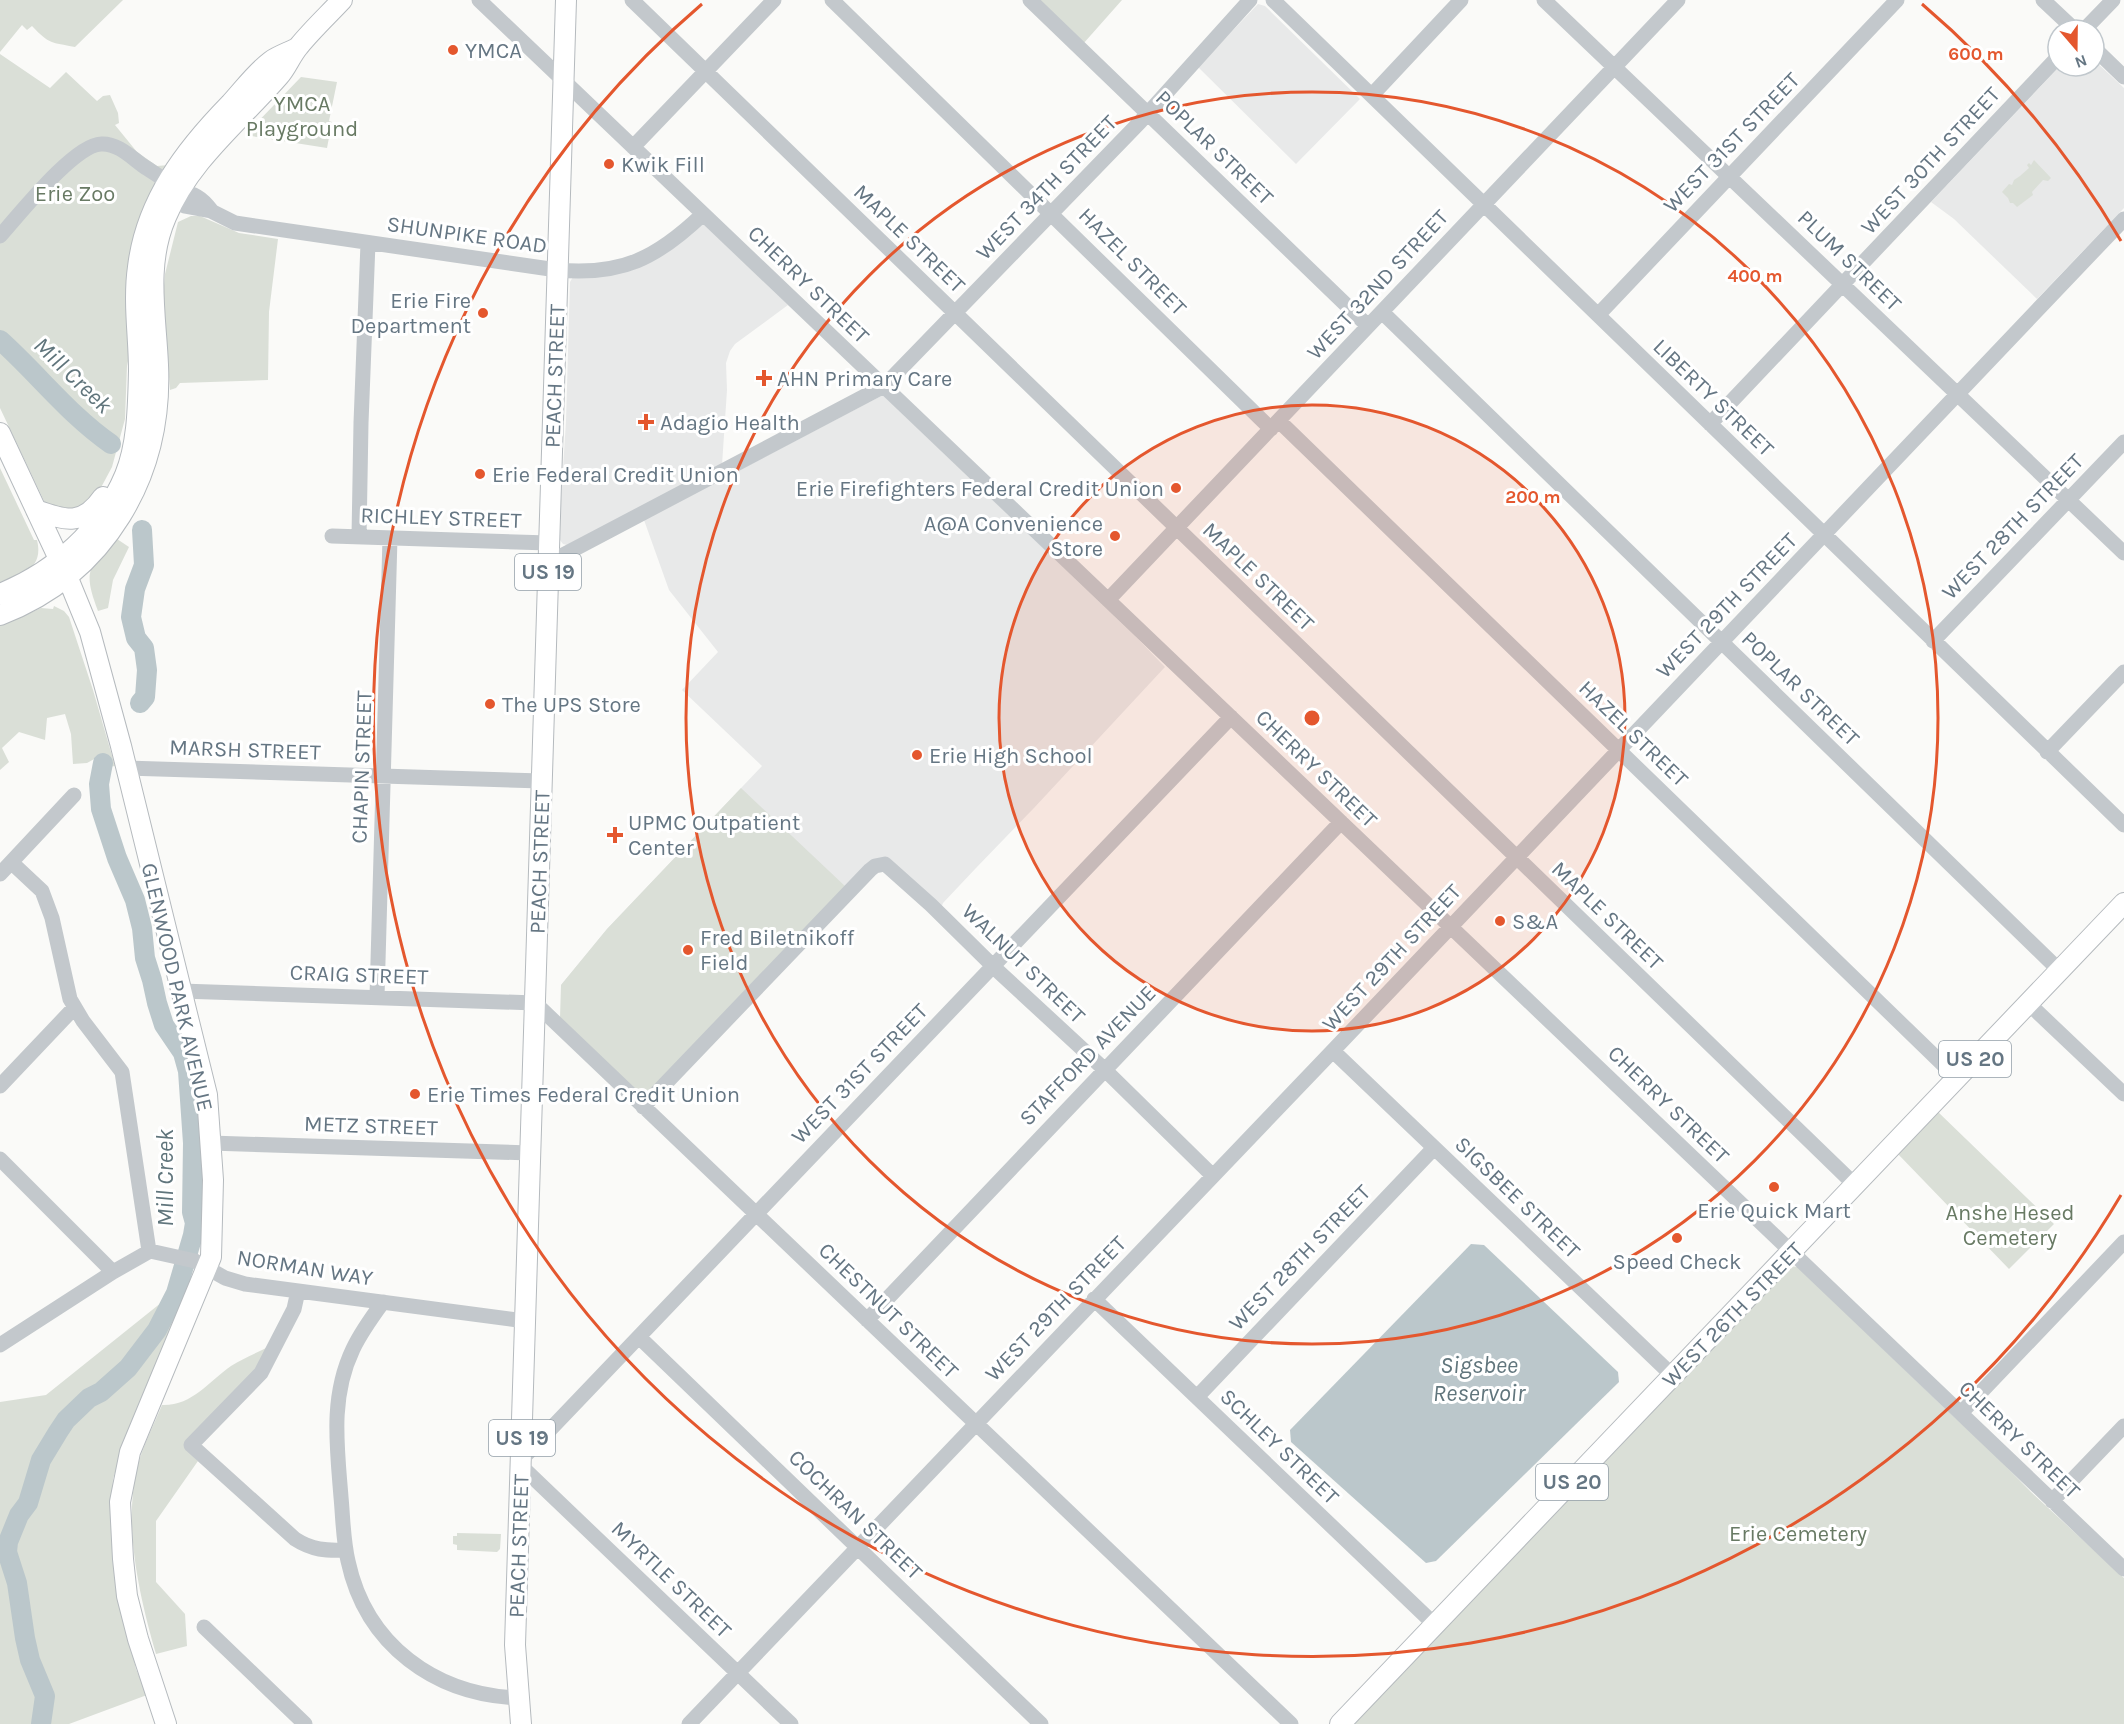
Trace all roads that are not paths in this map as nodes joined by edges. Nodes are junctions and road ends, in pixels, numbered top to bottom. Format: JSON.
{"nodes":[{"id":1,"x":342,"y":0,"type":"edge"},
{"id":2,"x":479,"y":0,"type":"edge"},
{"id":3,"x":566,"y":0,"type":"edge"},
{"id":4,"x":632,"y":0,"type":"edge"},
{"id":5,"x":774,"y":0,"type":"edge"},
{"id":6,"x":832,"y":0,"type":"edge"},
{"id":7,"x":1030,"y":0,"type":"edge"},
{"id":8,"x":1250,"y":0,"type":"edge"},
{"id":9,"x":1273,"y":0,"type":"edge"},
{"id":10,"x":1461,"y":0,"type":"edge"},
{"id":11,"x":1544,"y":0,"type":"edge"},
{"id":12,"x":1678,"y":0,"type":"edge"},
{"id":13,"x":1897,"y":0,"type":"edge"},
{"id":14,"x":2043,"y":0,"type":"edge"},
{"id":15,"x":2113,"y":0,"type":"edge"},
{"id":16,"x":2062,"y":18,"type":"edge"},
{"id":17,"x":2096,"y":18,"type":"edge"},
{"id":18,"x":2106,"y":60,"type":"edge"},
{"id":19,"x":1614,"y":66,"type":"junction"},
{"id":20,"x":2046,"y":70,"type":"edge"},
{"id":21,"x":705,"y":71,"type":"junction"},
{"id":22,"x":2124,"y":77,"type":"edge"},
{"id":23,"x":563,"y":80,"type":"junction"},
{"id":24,"x":1371,"y":95,"type":"junction"},
{"id":25,"x":1148,"y":113,"type":"junction"},
{"id":26,"x":633,"y":147,"type":"junction"},
{"id":27,"x":1728,"y":176,"type":"junction"},
{"id":28,"x":172,"y":188,"type":"junction"},
{"id":29,"x":1484,"y":205,"type":"junction"},
{"id":30,"x":1053,"y":213,"type":"junction"},
{"id":31,"x":159,"y":214,"type":"junction"},
{"id":32,"x":703,"y":214,"type":"junction"},
{"id":33,"x":2124,"y":219,"type":"edge"},
{"id":34,"x":0,"y":236,"type":"edge"},
{"id":35,"x":368,"y":243,"type":"junction"},
{"id":36,"x":557,"y":270,"type":"junction"},
{"id":37,"x":1843,"y":285,"type":"junction"},
{"id":38,"x":1382,"y":312,"type":"junction"},
{"id":39,"x":955,"y":314,"type":"junction"},
{"id":40,"x":1598,"y":315,"type":"junction"},
{"id":41,"x":1368,"y":326,"type":"junction"},
{"id":42,"x":884,"y":386,"type":"junction"},
{"id":43,"x":1958,"y":394,"type":"junction"},
{"id":44,"x":1710,"y":424,"type":"junction"},
{"id":45,"x":1275,"y":425,"type":"junction"},
{"id":46,"x":0,"y":433,"type":"edge"},
{"id":47,"x":2124,"y":442,"type":"edge"},
{"id":48,"x":2068,"y":500,"type":"junction"},
{"id":49,"x":36,"y":510,"type":"junction"},
{"id":50,"x":97,"y":524,"type":"junction"},
{"id":51,"x":1178,"y":528,"type":"junction"},
{"id":52,"x":1824,"y":535,"type":"junction"},
{"id":53,"x":332,"y":536,"type":"dead end"},
{"id":54,"x":359,"y":537,"type":"junction"},
{"id":55,"x":390,"y":538,"type":"junction"},
{"id":56,"x":549,"y":553,"type":"junction"},
{"id":57,"x":2124,"y":553,"type":"edge"},
{"id":58,"x":64,"y":568,"type":"junction"},
{"id":59,"x":0,"y":594,"type":"edge"},
{"id":60,"x":1108,"y":600,"type":"junction"},
{"id":61,"x":0,"y":615,"type":"edge"},
{"id":62,"x":1933,"y":641,"type":"junction"},
{"id":63,"x":1721,"y":642,"type":"junction"},
{"id":64,"x":2124,"y":672,"type":"edge"},
{"id":65,"x":1231,"y":717,"type":"junction"},
{"id":66,"x":1619,"y":750,"type":"junction"},
{"id":67,"x":2047,"y":752,"type":"junction"},
{"id":68,"x":126,"y":768,"type":"junction"},
{"id":69,"x":384,"y":776,"type":"junction"},
{"id":70,"x":542,"y":781,"type":"junction"},
{"id":71,"x":74,"y":795,"type":"dead end"},
{"id":72,"x":1341,"y":822,"type":"junction"},
{"id":73,"x":2124,"y":825,"type":"edge"},
{"id":74,"x":1517,"y":857,"type":"junction"},
{"id":75,"x":11,"y":862,"type":"junction"},
{"id":76,"x":0,"y":874,"type":"edge"},
{"id":77,"x":2124,"y":903,"type":"edge"},
{"id":78,"x":1450,"y":927,"type":"junction"},
{"id":79,"x":993,"y":965,"type":"junction"},
{"id":80,"x":2059,"y":970,"type":"junction"},
{"id":81,"x":181,"y":991,"type":"junction"},
{"id":82,"x":377,"y":997,"type":"junction"},
{"id":83,"x":535,"y":1003,"type":"junction"},
{"id":84,"x":2028,"y":1003,"type":"junction"},
{"id":85,"x":75,"y":1008,"type":"junction"},
{"id":86,"x":1333,"y":1052,"type":"junction"},
{"id":87,"x":1104,"y":1069,"type":"junction"},
{"id":88,"x":1957,"y":1078,"type":"junction"},
{"id":89,"x":0,"y":1086,"type":"edge"},
{"id":90,"x":2124,"y":1094,"type":"edge"},
{"id":91,"x":643,"y":1107,"type":"junction"},
{"id":92,"x":210,"y":1143,"type":"junction"},
{"id":93,"x":1434,"y":1148,"type":"junction"},
{"id":94,"x":530,"y":1153,"type":"junction"},
{"id":95,"x":0,"y":1159,"type":"edge"},
{"id":96,"x":1213,"y":1176,"type":"junction"},
{"id":97,"x":1855,"y":1185,"type":"junction"},
{"id":98,"x":756,"y":1214,"type":"junction"},
{"id":99,"x":2124,"y":1242,"type":"edge"},
{"id":100,"x":149,"y":1251,"type":"junction"},
{"id":101,"x":1791,"y":1252,"type":"junction"},
{"id":102,"x":201,"y":1265,"type":"junction"},
{"id":103,"x":113,"y":1272,"type":"junction"},
{"id":104,"x":298,"y":1291,"type":"junction"},
{"id":105,"x":1095,"y":1299,"type":"junction"},
{"id":106,"x":383,"y":1302,"type":"junction"},
{"id":107,"x":867,"y":1320,"type":"junction"},
{"id":108,"x":525,"y":1321,"type":"junction"},
{"id":109,"x":639,"y":1337,"type":"junction"},
{"id":110,"x":0,"y":1345,"type":"edge"},
{"id":111,"x":1673,"y":1376,"type":"junction"},
{"id":112,"x":1197,"y":1397,"type":"junction"},
{"id":113,"x":1961,"y":1413,"type":"junction"},
{"id":114,"x":976,"y":1424,"type":"junction"},
{"id":115,"x":2124,"y":1426,"type":"edge"},
{"id":116,"x":521,"y":1463,"type":"junction"},
{"id":117,"x":2052,"y":1501,"type":"junction"},
{"id":118,"x":858,"y":1548,"type":"junction"},
{"id":119,"x":346,"y":1550,"type":"junction"},
{"id":120,"x":2124,"y":1569,"type":"edge"},
{"id":121,"x":1435,"y":1625,"type":"junction"},
{"id":122,"x":204,"y":1627,"type":"dead end"},
{"id":123,"x":738,"y":1673,"type":"junction"},
{"id":124,"x":519,"y":1698,"type":"junction"},
{"id":125,"x":166,"y":1724,"type":"edge"},
{"id":126,"x":305,"y":1724,"type":"edge"},
{"id":127,"x":521,"y":1724,"type":"edge"},
{"id":128,"x":689,"y":1724,"type":"edge"},
{"id":129,"x":791,"y":1724,"type":"edge"},
{"id":130,"x":1041,"y":1724,"type":"edge"},
{"id":131,"x":1291,"y":1724,"type":"edge"},
{"id":132,"x":1340,"y":1724,"type":"edge"}],
"edges":[{"from":1,"to":28,"type":"main road"},
{"from":2,"to":23,"type":"street","name":"CHERRY STREET"},
{"from":3,"to":23,"type":"main road","name":"PEACH STREET","number":"US 19"},
{"from":4,"to":21,"type":"street","name":"MAPLE STREET"},
{"from":5,"to":21,"type":"street"},
{"from":6,"to":30,"type":"street","name":"HAZEL STREET"},
{"from":7,"to":25,"type":"street","name":"POPLAR STREET"},
{"from":8,"to":25,"type":"street","name":"WEST 34TH STREET"},
{"from":9,"to":24,"type":"street","name":"LIBERTY STREET"},
{"from":10,"to":24,"type":"street"},
{"from":11,"to":19,"type":"street","name":"PLUM STREET"},
{"from":12,"to":19,"type":"street","name":"WEST 32ND STREET"},
{"from":13,"to":27,"type":"street","name":"WEST 31ST STREET"},
{"from":14,"to":16,"type":"street"},
{"from":15,"to":17,"type":"street"},
{"from":18,"to":22,"type":"street"},
{"from":19,"to":27,"type":"street","name":"PLUM STREET"},
{"from":19,"to":29,"type":"street","name":"WEST 32ND STREET"},
{"from":20,"to":37,"type":"street","name":"WEST 30TH STREET"},
{"from":21,"to":26,"type":"street"},
{"from":21,"to":39,"type":"street","name":"MAPLE STREET"},
{"from":23,"to":26,"type":"street","name":"CHERRY STREET"},
{"from":23,"to":36,"type":"main road","name":"PEACH STREET","number":"US 19"},
{"from":24,"to":29,"type":"street","name":"LIBERTY STREET"},
{"from":25,"to":30,"type":"street","name":"WEST 34TH STREET"},
{"from":25,"to":41,"type":"street","name":"POPLAR STREET"},
{"from":26,"to":32,"type":"street","name":"CHERRY STREET"},
{"from":27,"to":37,"type":"street","name":"PLUM STREET"},
{"from":27,"to":40,"type":"street","name":"WEST 31ST STREET"},
{"from":28,"to":31,"type":"main road"},
{"from":28,"to":34,"type":"street","name":"SHUNPIKE ROAD"},
{"from":28,"to":35,"type":"street","name":"SHUNPIKE ROAD"},
{"from":29,"to":38,"type":"street","name":"WEST 32ND STREET"},
{"from":29,"to":40,"type":"street","name":"LIBERTY STREET"},
{"from":30,"to":39,"type":"street","name":"WEST 34TH STREET"},
{"from":30,"to":45,"type":"street","name":"HAZEL STREET"},
{"from":31,"to":50,"type":"main road"},
{"from":31,"to":50,"type":"main road"},
{"from":32,"to":36,"type":"street","name":"SHUNPIKE ROAD"},
{"from":32,"to":42,"type":"street","name":"CHERRY STREET"},
{"from":33,"to":43,"type":"street","name":"WEST 29TH STREET"},
{"from":35,"to":36,"type":"street","name":"SHUNPIKE ROAD"},
{"from":35,"to":54,"type":"street"},
{"from":36,"to":56,"type":"main road","name":"PEACH STREET","number":"US 19"},
{"from":37,"to":43,"type":"street","name":"PLUM STREET"},
{"from":37,"to":44,"type":"street","name":"WEST 30TH STREET"},
{"from":38,"to":41,"type":"street","name":"WEST 32ND STREET"},
{"from":38,"to":63,"type":"street","name":"POPLAR STREET"},
{"from":39,"to":42,"type":"street","name":"WEST 34TH STREET"},
{"from":39,"to":51,"type":"street","name":"MAPLE STREET"},
{"from":40,"to":44,"type":"street","name":"LIBERTY STREET"},
{"from":41,"to":45,"type":"street","name":"WEST 32ND STREET"},
{"from":42,"to":56,"type":"street","name":"WEST 34TH STREET"},
{"from":42,"to":60,"type":"street","name":"CHERRY STREET"},
{"from":43,"to":48,"type":"street","name":"PLUM STREET"},
{"from":43,"to":52,"type":"street","name":"WEST 29TH STREET"},
{"from":44,"to":52,"type":"street","name":"LIBERTY STREET"},
{"from":45,"to":51,"type":"street","name":"WEST 32ND STREET"},
{"from":45,"to":66,"type":"street","name":"HAZEL STREET"},
{"from":46,"to":49,"type":"main road","name":"GLENWOOD PARK AVENUE"},
{"from":47,"to":48,"type":"street","name":"WEST 28TH STREET"},
{"from":48,"to":57,"type":"street","name":"PLUM STREET"},
{"from":48,"to":62,"type":"street","name":"WEST 28TH STREET"},
{"from":49,"to":50,"type":"main road"},
{"from":49,"to":58,"type":"main road","name":"GLENWOOD PARK AVENUE"},
{"from":50,"to":58,"type":"main road"},
{"from":51,"to":60,"type":"street","name":"WEST 32ND STREET"},
{"from":51,"to":74,"type":"street","name":"MAPLE STREET"},
{"from":52,"to":62,"type":"street","name":"LIBERTY STREET"},
{"from":52,"to":63,"type":"street","name":"WEST 29TH STREET"},
{"from":53,"to":54,"type":"street","name":"RICHLEY STREET"},
{"from":54,"to":55,"type":"street","name":"RICHLEY STREET"},
{"from":55,"to":56,"type":"street","name":"RICHLEY STREET"},
{"from":55,"to":69,"type":"street","name":"CHAPIN STREET"},
{"from":56,"to":70,"type":"main road","name":"PEACH STREET","number":"US 19"},
{"from":58,"to":59,"type":"main road"},
{"from":58,"to":61,"type":"main road"},
{"from":58,"to":68,"type":"main road","name":"GLENWOOD PARK AVENUE"},
{"from":60,"to":65,"type":"street","name":"CHERRY STREET"},
{"from":62,"to":67,"type":"street","name":"LIBERTY STREET"},
{"from":63,"to":66,"type":"street","name":"WEST 29TH STREET"},
{"from":63,"to":80,"type":"street","name":"POPLAR STREET"},
{"from":64,"to":67,"type":"street"},
{"from":65,"to":72,"type":"street","name":"CHERRY STREET"},
{"from":65,"to":79,"type":"street","name":"WEST 31ST STREET"},
{"from":66,"to":74,"type":"street","name":"WEST 29TH STREET"},
{"from":66,"to":88,"type":"street","name":"HAZEL STREET"},
{"from":67,"to":73,"type":"street","name":"LIBERTY STREET"},
{"from":68,"to":69,"type":"street","name":"MARSH STREET"},
{"from":68,"to":81,"type":"main road","name":"GLENWOOD PARK AVENUE"},
{"from":69,"to":70,"type":"street","name":"MARSH STREET"},
{"from":69,"to":82,"type":"street","name":"CHAPIN STREET"},
{"from":70,"to":83,"type":"main road","name":"PEACH STREET","number":"US 19"},
{"from":71,"to":75,"type":"street"},
{"from":72,"to":78,"type":"street","name":"CHERRY STREET"},
{"from":72,"to":87,"type":"street","name":"STAFFORD AVENUE"},
{"from":74,"to":78,"type":"street","name":"WEST 29TH STREET"},
{"from":74,"to":97,"type":"street","name":"MAPLE STREET"},
{"from":75,"to":76,"type":"street"},
{"from":75,"to":85,"type":"street"},
{"from":77,"to":80,"type":"main road","name":"WEST 26TH STREET","number":"US 20"},
{"from":78,"to":86,"type":"street","name":"WEST 29TH STREET"},
{"from":78,"to":101,"type":"street","name":"CHERRY STREET"},
{"from":79,"to":87,"type":"street","name":"WALNUT STREET"},
{"from":79,"to":91,"type":"street","name":"WALNUT STREET"},
{"from":79,"to":98,"type":"street","name":"WEST 31ST STREET"},
{"from":80,"to":84,"type":"main road","name":"WEST 26TH STREET","number":"US 20"},
{"from":81,"to":82,"type":"street","name":"CRAIG STREET"},
{"from":81,"to":92,"type":"main road","name":"GLENWOOD PARK AVENUE"},
{"from":82,"to":83,"type":"street","name":"CRAIG STREET"},
{"from":83,"to":91,"type":"street","name":"CHESTNUT STREET"},
{"from":83,"to":94,"type":"main road","name":"PEACH STREET","number":"US 19"},
{"from":84,"to":88,"type":"main road","name":"WEST 26TH STREET","number":"US 20"},
{"from":84,"to":90,"type":"street"},
{"from":85,"to":89,"type":"street"},
{"from":85,"to":100,"type":"street"},
{"from":86,"to":93,"type":"street","name":"SIGSBEE STREET"},
{"from":86,"to":96,"type":"street","name":"WEST 29TH STREET"},
{"from":87,"to":96,"type":"street","name":"WALNUT STREET"},
{"from":87,"to":107,"type":"street","name":"STAFFORD AVENUE"},
{"from":88,"to":97,"type":"main road","name":"WEST 26TH STREET","number":"US 20"},
{"from":91,"to":98,"type":"street","name":"CHESTNUT STREET"},
{"from":92,"to":94,"type":"street","name":"METZ STREET"},
{"from":92,"to":102,"type":"main road","name":"GLENWOOD PARK AVENUE"},
{"from":93,"to":111,"type":"street","name":"SIGSBEE STREET"},
{"from":93,"to":112,"type":"street","name":"WEST 28TH STREET"},
{"from":94,"to":108,"type":"main road","name":"PEACH STREET","number":"US 19"},
{"from":95,"to":103,"type":"street"},
{"from":96,"to":105,"type":"street","name":"WEST 29TH STREET"},
{"from":97,"to":101,"type":"main road","name":"WEST 26TH STREET","number":"US 20"},
{"from":98,"to":107,"type":"street","name":"CHESTNUT STREET"},
{"from":98,"to":109,"type":"street","name":"WEST 31ST STREET"},
{"from":99,"to":113,"type":"street"},
{"from":100,"to":102,"type":"street","name":"NORMAN WAY"},
{"from":100,"to":103,"type":"street"},
{"from":101,"to":111,"type":"main road","name":"WEST 26TH STREET","number":"US 20"},
{"from":101,"to":113,"type":"street","name":"CHERRY STREET"},
{"from":102,"to":104,"type":"street","name":"NORMAN WAY"},
{"from":102,"to":125,"type":"main road","name":"GLENWOOD PARK AVENUE"},
{"from":103,"to":110,"type":"street"},
{"from":104,"to":106,"type":"street","name":"NORMAN WAY"},
{"from":104,"to":119,"type":"street"},
{"from":105,"to":112,"type":"street","name":"SCHLEY STREET"},
{"from":105,"to":114,"type":"street","name":"WEST 29TH STREET"},
{"from":106,"to":108,"type":"street","name":"NORMAN WAY"},
{"from":106,"to":119,"type":"street"},
{"from":107,"to":114,"type":"street","name":"CHESTNUT STREET"},
{"from":108,"to":116,"type":"main road","name":"PEACH STREET","number":"US 19"},
{"from":109,"to":116,"type":"street","name":"WEST 31ST STREET"},
{"from":109,"to":118,"type":"street","name":"COCHRAN STREET"},
{"from":111,"to":121,"type":"main road","name":"WEST 26TH STREET","number":"US 20"},
{"from":112,"to":121,"type":"street","name":"SCHLEY STREET"},
{"from":113,"to":117,"type":"street","name":"CHERRY STREET"},
{"from":114,"to":118,"type":"street","name":"WEST 29TH STREET"},
{"from":114,"to":131,"type":"street","name":"CHESTNUT STREET"},
{"from":115,"to":117,"type":"street"},
{"from":116,"to":123,"type":"street","name":"MYRTLE STREET"},
{"from":116,"to":124,"type":"main road","name":"PEACH STREET","number":"US 19"},
{"from":117,"to":120,"type":"street","name":"CHERRY STREET"},
{"from":118,"to":123,"type":"street","name":"WEST 29TH STREET"},
{"from":118,"to":130,"type":"street","name":"COCHRAN STREET"},
{"from":119,"to":124,"type":"street"},
{"from":121,"to":132,"type":"main road","name":"WEST 26TH STREET","number":"US 20"},
{"from":122,"to":126,"type":"street"},
{"from":123,"to":128,"type":"street","name":"WEST 29TH STREET"},
{"from":123,"to":129,"type":"street","name":"MYRTLE STREET"},
{"from":124,"to":127,"type":"main road","name":"PEACH STREET","number":"US 19"}]}
